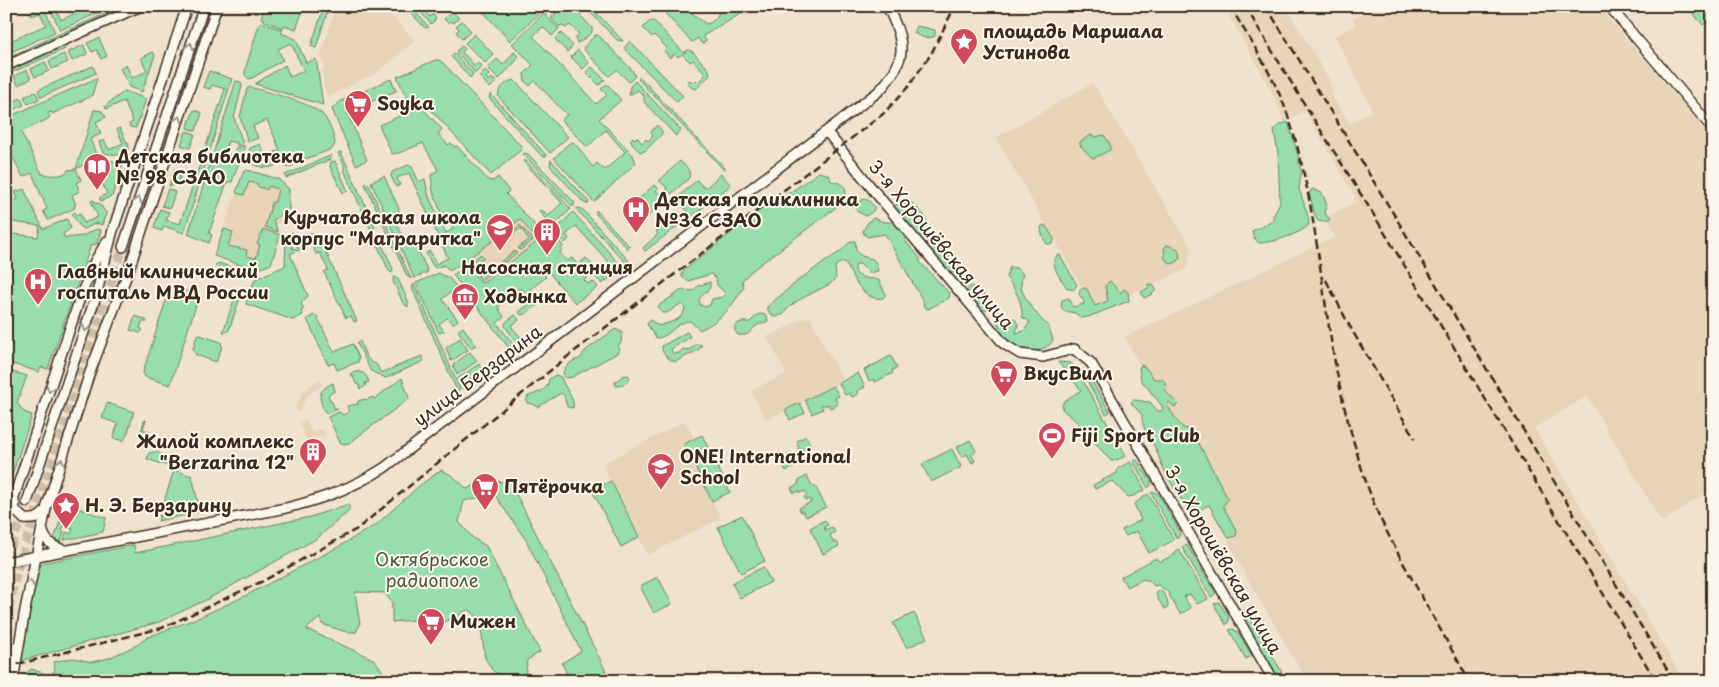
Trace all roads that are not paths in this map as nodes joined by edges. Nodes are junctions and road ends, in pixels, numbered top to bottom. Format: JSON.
{"nodes":[{"id":1,"x":141,"y":6,"type":"edge"},
{"id":2,"x":181,"y":6,"type":"edge"},
{"id":3,"x":187,"y":6,"type":"edge"},
{"id":4,"x":204,"y":6,"type":"edge"},
{"id":5,"x":217,"y":6,"type":"edge"},
{"id":6,"x":888,"y":6,"type":"edge"},
{"id":7,"x":1609,"y":6,"type":"edge"},
{"id":8,"x":183,"y":19,"type":"junction"},
{"id":9,"x":6,"y":66,"type":"edge"},
{"id":10,"x":1713,"y":130,"type":"edge"},
{"id":11,"x":828,"y":132,"type":"junction"},
{"id":12,"x":113,"y":230,"type":"junction"},
{"id":13,"x":123,"y":246,"type":"tunnel mouth"},
{"id":14,"x":14,"y":500,"type":"junction"},
{"id":15,"x":26,"y":502,"type":"tunnel mouth"},
{"id":16,"x":46,"y":508,"type":"junction"},
{"id":17,"x":6,"y":521,"type":"edge"},
{"id":18,"x":42,"y":528,"type":"junction"},
{"id":19,"x":66,"y":551,"type":"junction"},
{"id":20,"x":36,"y":556,"type":"junction"},
{"id":21,"x":6,"y":562,"type":"edge"},
{"id":22,"x":20,"y":640,"type":"junction"},
{"id":23,"x":6,"y":657,"type":"edge"},
{"id":24,"x":13,"y":681,"type":"edge"},
{"id":25,"x":1274,"y":681,"type":"edge"}],
"edges":[{"from":1,"to":9,"type":"street"},
{"from":2,"to":8,"type":"street"},
{"from":3,"to":8,"type":"street"},
{"from":13,"to":4,"type":"street","one_way":true},
{"from":16,"to":5,"type":"street","one_way":true},
{"from":6,"to":11,"type":"street","name":"улица Берзарина"},
{"from":7,"to":10,"type":"street"},
{"from":8,"to":12,"type":"street"},
{"from":11,"to":19,"type":"street","name":"улица Берзарина"},
{"from":11,"to":25,"type":"street","name":"3-я Хорошёвская улица"},
{"from":12,"to":14,"type":"street","one_way":true},
{"from":12,"to":15,"type":"street","one_way":true},
{"from":14,"to":16,"type":"street"},
{"from":14,"to":17,"type":"street"},
{"from":16,"to":18,"type":"street"},
{"from":18,"to":19,"type":"street"},
{"from":18,"to":20,"type":"street"},
{"from":19,"to":20,"type":"street","name":"улица Берзарина"},
{"from":20,"to":21,"type":"street","name":"улица Берзарина"},
{"from":22,"to":20,"type":"street","one_way":true},
{"from":22,"to":23,"type":"street"},
{"from":22,"to":24,"type":"street"}]}
